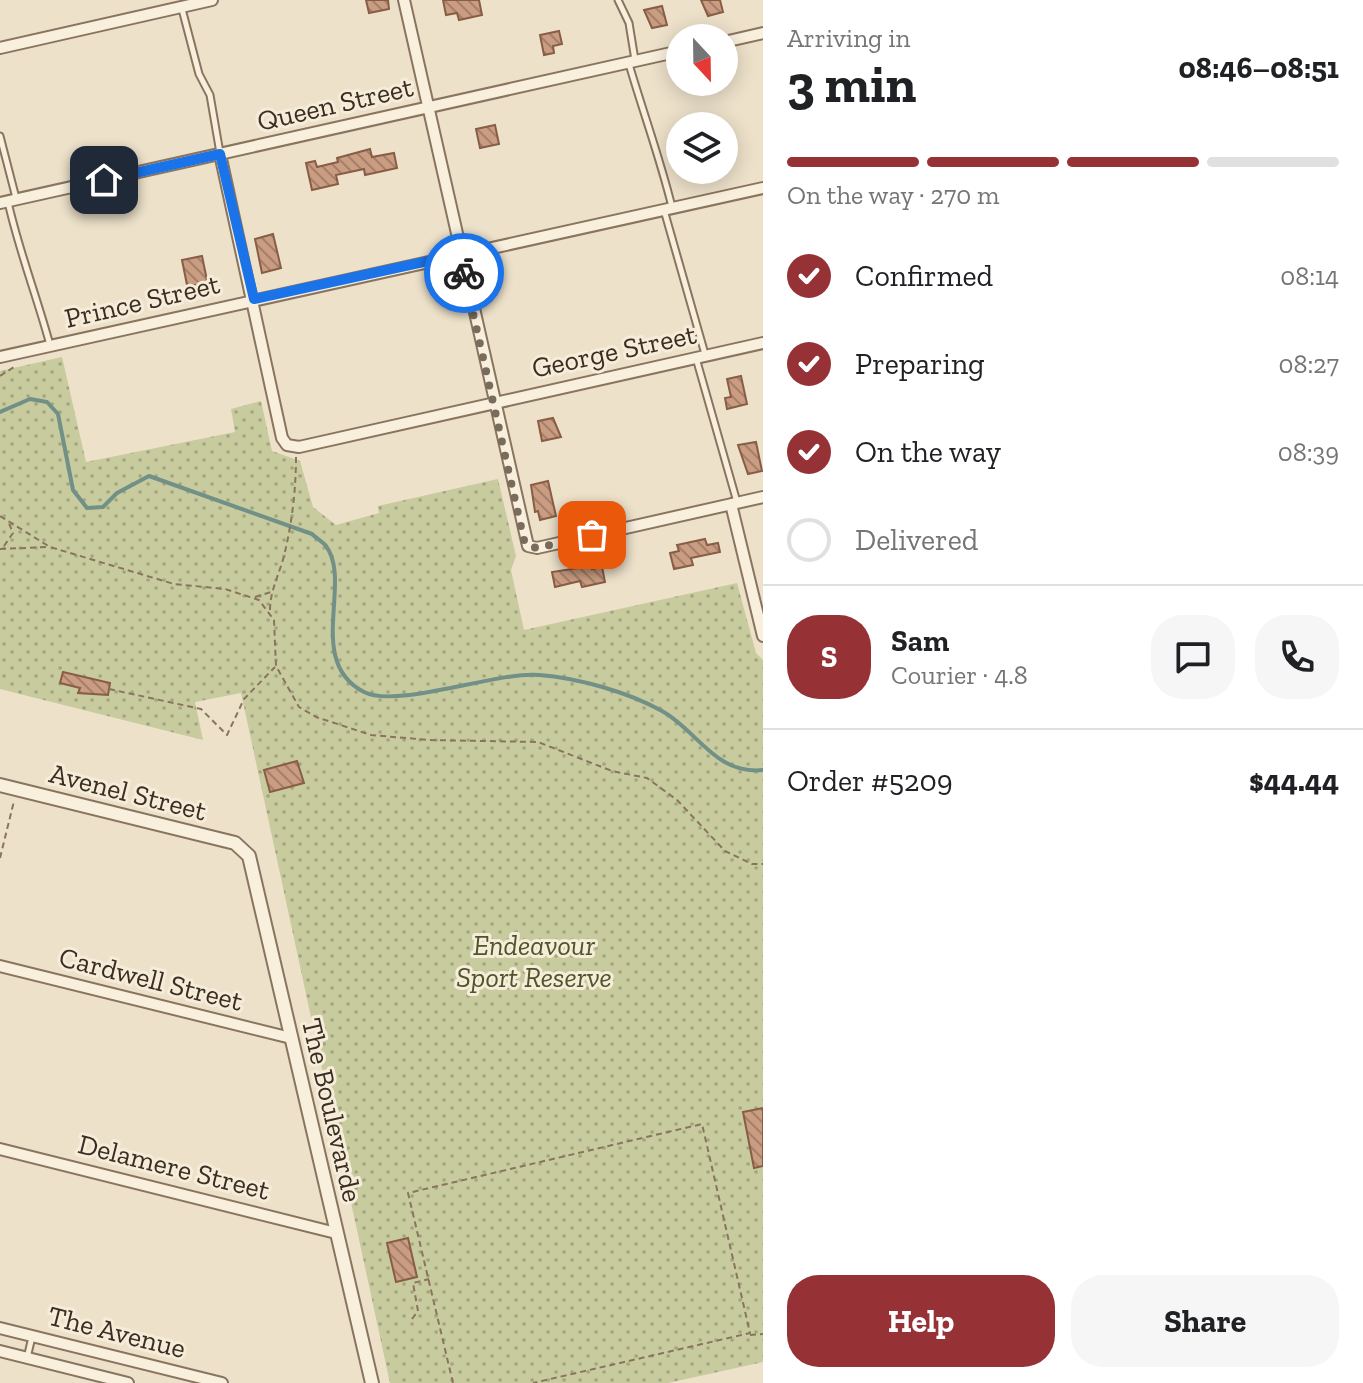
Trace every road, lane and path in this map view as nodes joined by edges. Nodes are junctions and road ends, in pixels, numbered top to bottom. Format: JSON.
{"nodes":[{"id":1,"x":212,"y":0,"type":"edge"},
{"id":2,"x":404,"y":0,"type":"edge"},
{"id":3,"x":618,"y":0,"type":"edge"},
{"id":4,"x":188,"y":3,"type":"edge"},
{"id":5,"x":763,"y":33,"type":"edge"},
{"id":6,"x":738,"y":39,"type":"edge"},
{"id":7,"x":0,"y":48,"type":"edge"},
{"id":8,"x":666,"y":54,"type":"edge"},
{"id":9,"x":632,"y":62,"type":"junction"},
{"id":10,"x":427,"y":108,"type":"junction"},
{"id":11,"x":0,"y":136,"type":"edge"},
{"id":12,"x":220,"y":154,"type":"junction"},
{"id":13,"x":763,"y":188,"type":"edge"},
{"id":14,"x":8,"y":201,"type":"edge"},
{"id":15,"x":668,"y":209,"type":"junction"},
{"id":16,"x":460,"y":254,"type":"junction"},
{"id":17,"x":254,"y":299,"type":"junction"},
{"id":18,"x":763,"y":343,"type":"edge"},
{"id":19,"x":51,"y":346,"type":"junction"},
{"id":20,"x":701,"y":356,"type":"junction"},
{"id":21,"x":0,"y":357,"type":"edge"},
{"id":22,"x":494,"y":401,"type":"junction"},
{"id":23,"x":292,"y":445,"type":"junction"},
{"id":24,"x":763,"y":497,"type":"edge"},
{"id":25,"x":734,"y":504,"type":"junction"},
{"id":26,"x":0,"y":516,"type":"edge"},
{"id":27,"x":7,"y":520,"type":"junction"},
{"id":28,"x":50,"y":547,"type":"junction"},
{"id":29,"x":0,"y":548,"type":"edge"},
{"id":30,"x":271,"y":592,"type":"junction"},
{"id":31,"x":254,"y":598,"type":"junction"},
{"id":32,"x":270,"y":612,"type":"junction"},
{"id":33,"x":763,"y":636,"type":"edge"},
{"id":34,"x":276,"y":666,"type":"junction"},
{"id":35,"x":109,"y":689,"type":"dead end"},
{"id":36,"x":0,"y":785,"type":"edge"},
{"id":37,"x":16,"y":789,"type":"junction"},
{"id":38,"x":244,"y":848,"type":"joint"},
{"id":39,"x":0,"y":858,"type":"edge"},
{"id":40,"x":763,"y":864,"type":"edge"},
{"id":41,"x":0,"y":966,"type":"edge"},
{"id":42,"x":291,"y":1038,"type":"junction"},
{"id":43,"x":0,"y":1149,"type":"edge"},
{"id":44,"x":336,"y":1233,"type":"junction"},
{"id":45,"x":430,"y":1279,"type":"junction"},
{"id":46,"x":412,"y":1319,"type":"dead end"},
{"id":47,"x":0,"y":1328,"type":"edge"},
{"id":48,"x":750,"y":1333,"type":"junction"},
{"id":49,"x":763,"y":1334,"type":"edge"},
{"id":50,"x":32,"y":1336,"type":"junction"},
{"id":51,"x":0,"y":1351,"type":"edge"},
{"id":52,"x":27,"y":1358,"type":"junction"},
{"id":53,"x":128,"y":1383,"type":"edge"},
{"id":54,"x":222,"y":1383,"type":"edge"},
{"id":55,"x":372,"y":1383,"type":"edge"},
{"id":56,"x":453,"y":1383,"type":"edge"},
{"id":57,"x":533,"y":1383,"type":"edge"}],
"edges":[{"from":1,"to":4,"type":"street"},
{"from":2,"to":10,"type":"street"},
{"from":3,"to":9,"type":"lane"},
{"from":4,"to":7,"type":"street"},
{"from":4,"to":12,"type":"lane"},
{"from":5,"to":6,"type":"street"},
{"from":8,"to":9,"type":"street","name":"Queen Street"},
{"from":9,"to":10,"type":"street","name":"Queen Street"},
{"from":9,"to":15,"type":"lane"},
{"from":10,"to":12,"type":"street","name":"Queen Street"},
{"from":10,"to":16,"type":"street"},
{"from":11,"to":14,"type":"lane"},
{"from":12,"to":14,"type":"street","name":"Queen Street"},
{"from":12,"to":17,"type":"street"},
{"from":13,"to":15,"type":"street","name":"Prince Street"},
{"from":14,"to":19,"type":"lane"},
{"from":15,"to":16,"type":"street","name":"Prince Street"},
{"from":15,"to":20,"type":"lane"},
{"from":16,"to":17,"type":"street","name":"Prince Street"},
{"from":16,"to":22,"type":"street"},
{"from":17,"to":19,"type":"street","name":"Prince Street"},
{"from":17,"to":23,"type":"street"},
{"from":18,"to":20,"type":"street","name":"George Street"},
{"from":19,"to":21,"type":"street","name":"Prince Street"},
{"from":20,"to":22,"type":"street","name":"George Street"},
{"from":20,"to":25,"type":"lane"},
{"from":22,"to":23,"type":"street","name":"George Street"},
{"from":22,"to":25,"type":"street"},
{"from":23,"to":30,"type":"path"},
{"from":24,"to":25,"type":"street"},
{"from":25,"to":33,"type":"street"},
{"from":26,"to":27,"type":"path"},
{"from":27,"to":28,"type":"path"},
{"from":27,"to":29,"type":"path"},
{"from":28,"to":29,"type":"path"},
{"from":28,"to":31,"type":"path"},
{"from":30,"to":31,"type":"path"},
{"from":30,"to":32,"type":"path"},
{"from":31,"to":32,"type":"path"},
{"from":32,"to":34,"type":"path"},
{"from":34,"to":35,"type":"path"},
{"from":34,"to":40,"type":"path"},
{"from":36,"to":37,"type":"street","name":"Avenel Street"},
{"from":37,"to":38,"type":"street","name":"Avenel Street"},
{"from":37,"to":39,"type":"path"},
{"from":38,"to":42,"type":"street","name":"The Boulevarde"},
{"from":41,"to":42,"type":"street","name":"Cardwell Street"},
{"from":42,"to":44,"type":"street","name":"The Boulevarde"},
{"from":43,"to":44,"type":"street","name":"Delamere Street"},
{"from":44,"to":55,"type":"street","name":"The Boulevarde"},
{"from":45,"to":46,"type":"path"},
{"from":45,"to":48,"type":"path"},
{"from":45,"to":56,"type":"path"},
{"from":47,"to":50,"type":"street","name":"The Avenue"},
{"from":48,"to":49,"type":"path"},
{"from":48,"to":57,"type":"path"},
{"from":50,"to":52,"type":"lane"},
{"from":50,"to":54,"type":"street","name":"The Avenue"},
{"from":51,"to":52,"type":"street","name":"The Avenue"},
{"from":52,"to":53,"type":"street","name":"The Avenue"}]}
